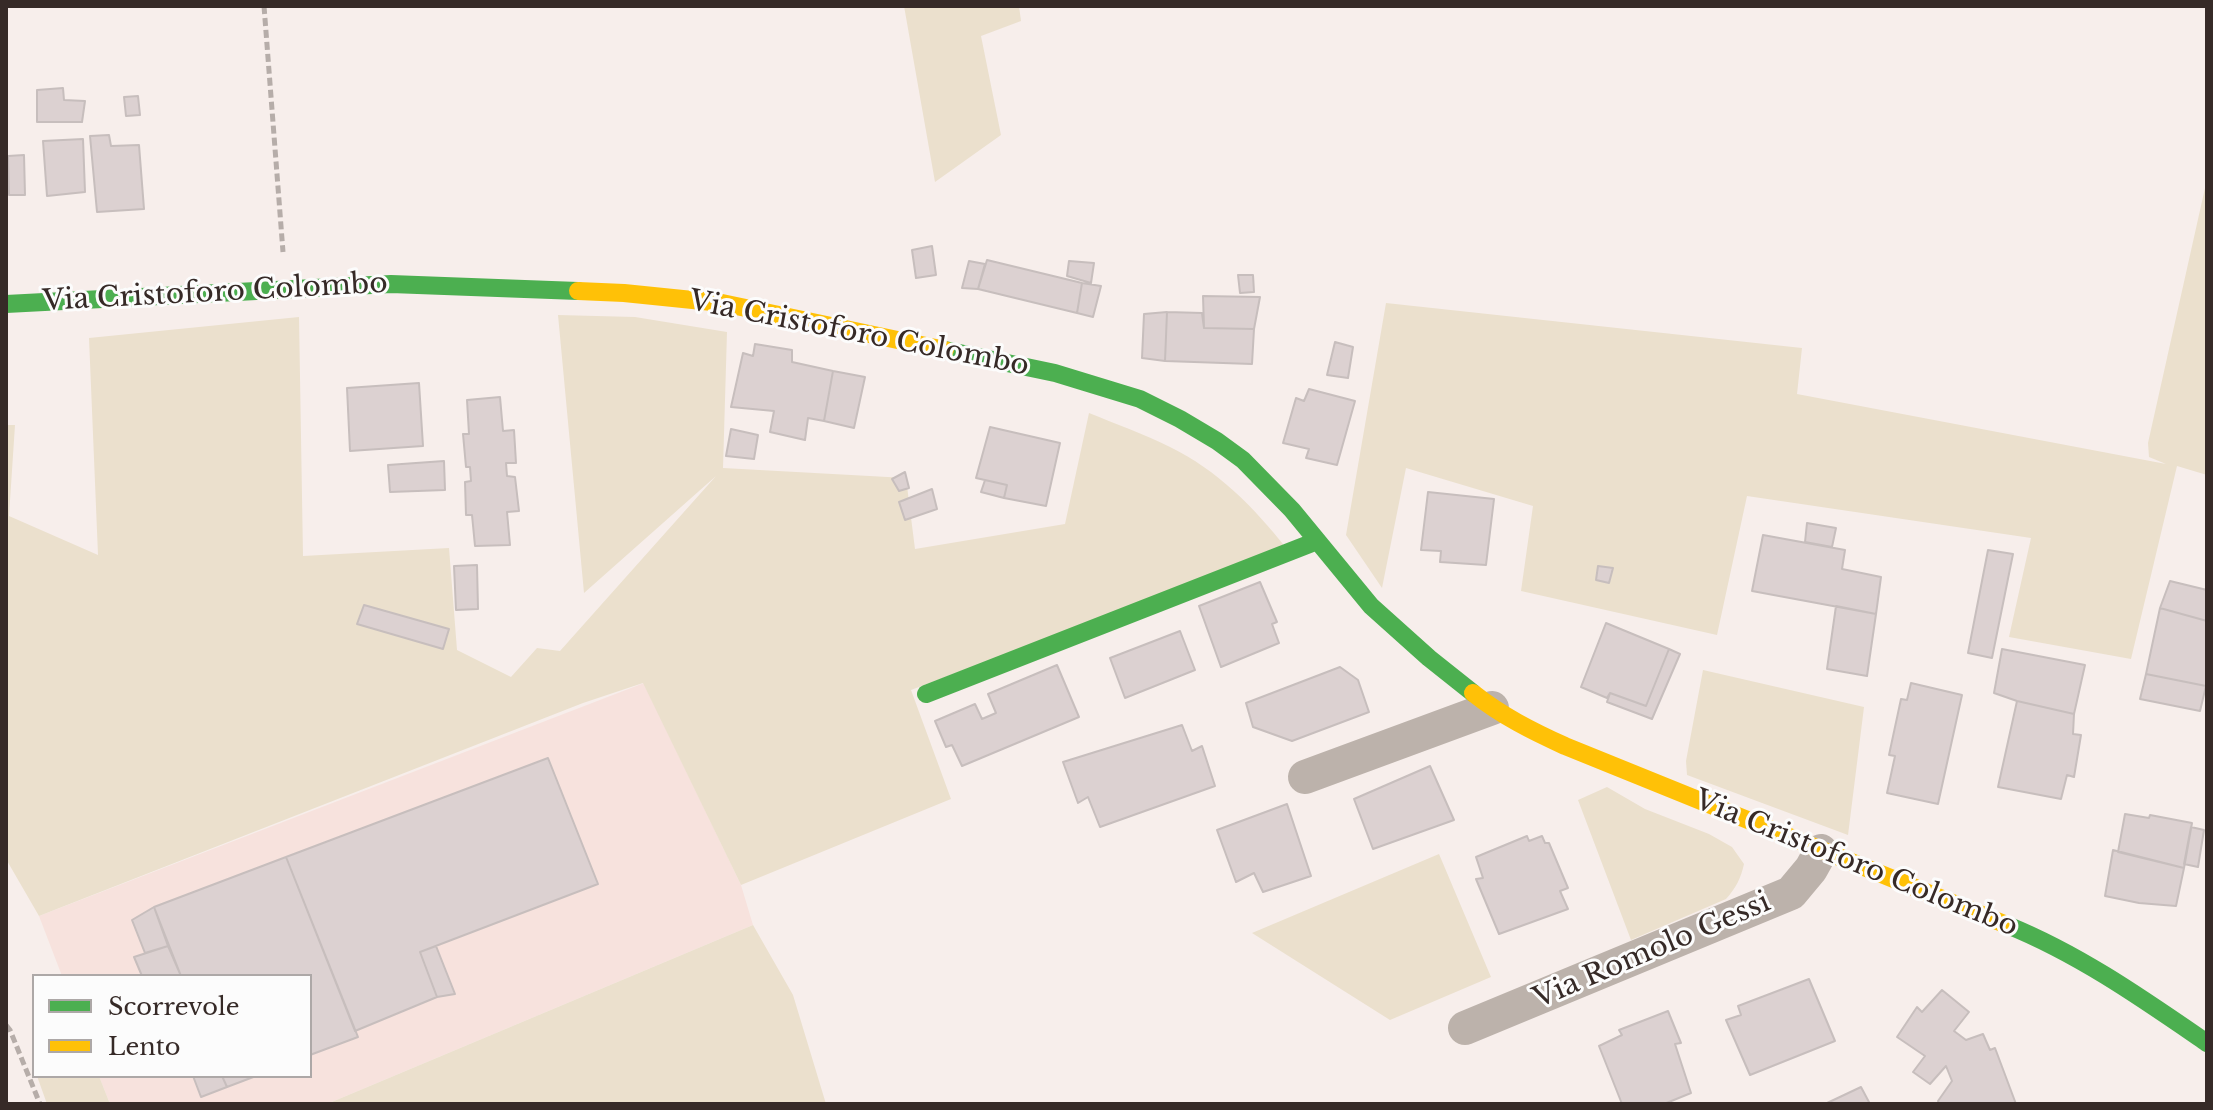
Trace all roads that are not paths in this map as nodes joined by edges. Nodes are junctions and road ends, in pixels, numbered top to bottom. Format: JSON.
{"nodes":[{"id":1,"x":6,"y":304,"type":"edge"},
{"id":2,"x":1317,"y":541,"type":"junction"},
{"id":3,"x":926,"y":694,"type":"dead end"},
{"id":4,"x":1492,"y":708,"type":"junction"},
{"id":5,"x":1305,"y":777,"type":"dead end"},
{"id":6,"x":1821,"y":851,"type":"junction"},
{"id":7,"x":1465,"y":1028,"type":"dead end"},
{"id":8,"x":2207,"y":1043,"type":"edge"}],
"edges":[{"from":1,"to":2,"type":"street","name":"Via Cristoforo Colombo"},
{"from":2,"to":3,"type":"street"},
{"from":2,"to":4,"type":"street","name":"Via Cristoforo Colombo"},
{"from":4,"to":5,"type":"street"},
{"from":4,"to":6,"type":"street","name":"Via Cristoforo Colombo"},
{"from":6,"to":7,"type":"street","name":"Via Romolo Gessi"},
{"from":6,"to":8,"type":"street","name":"Via Cristoforo Colombo"}]}
